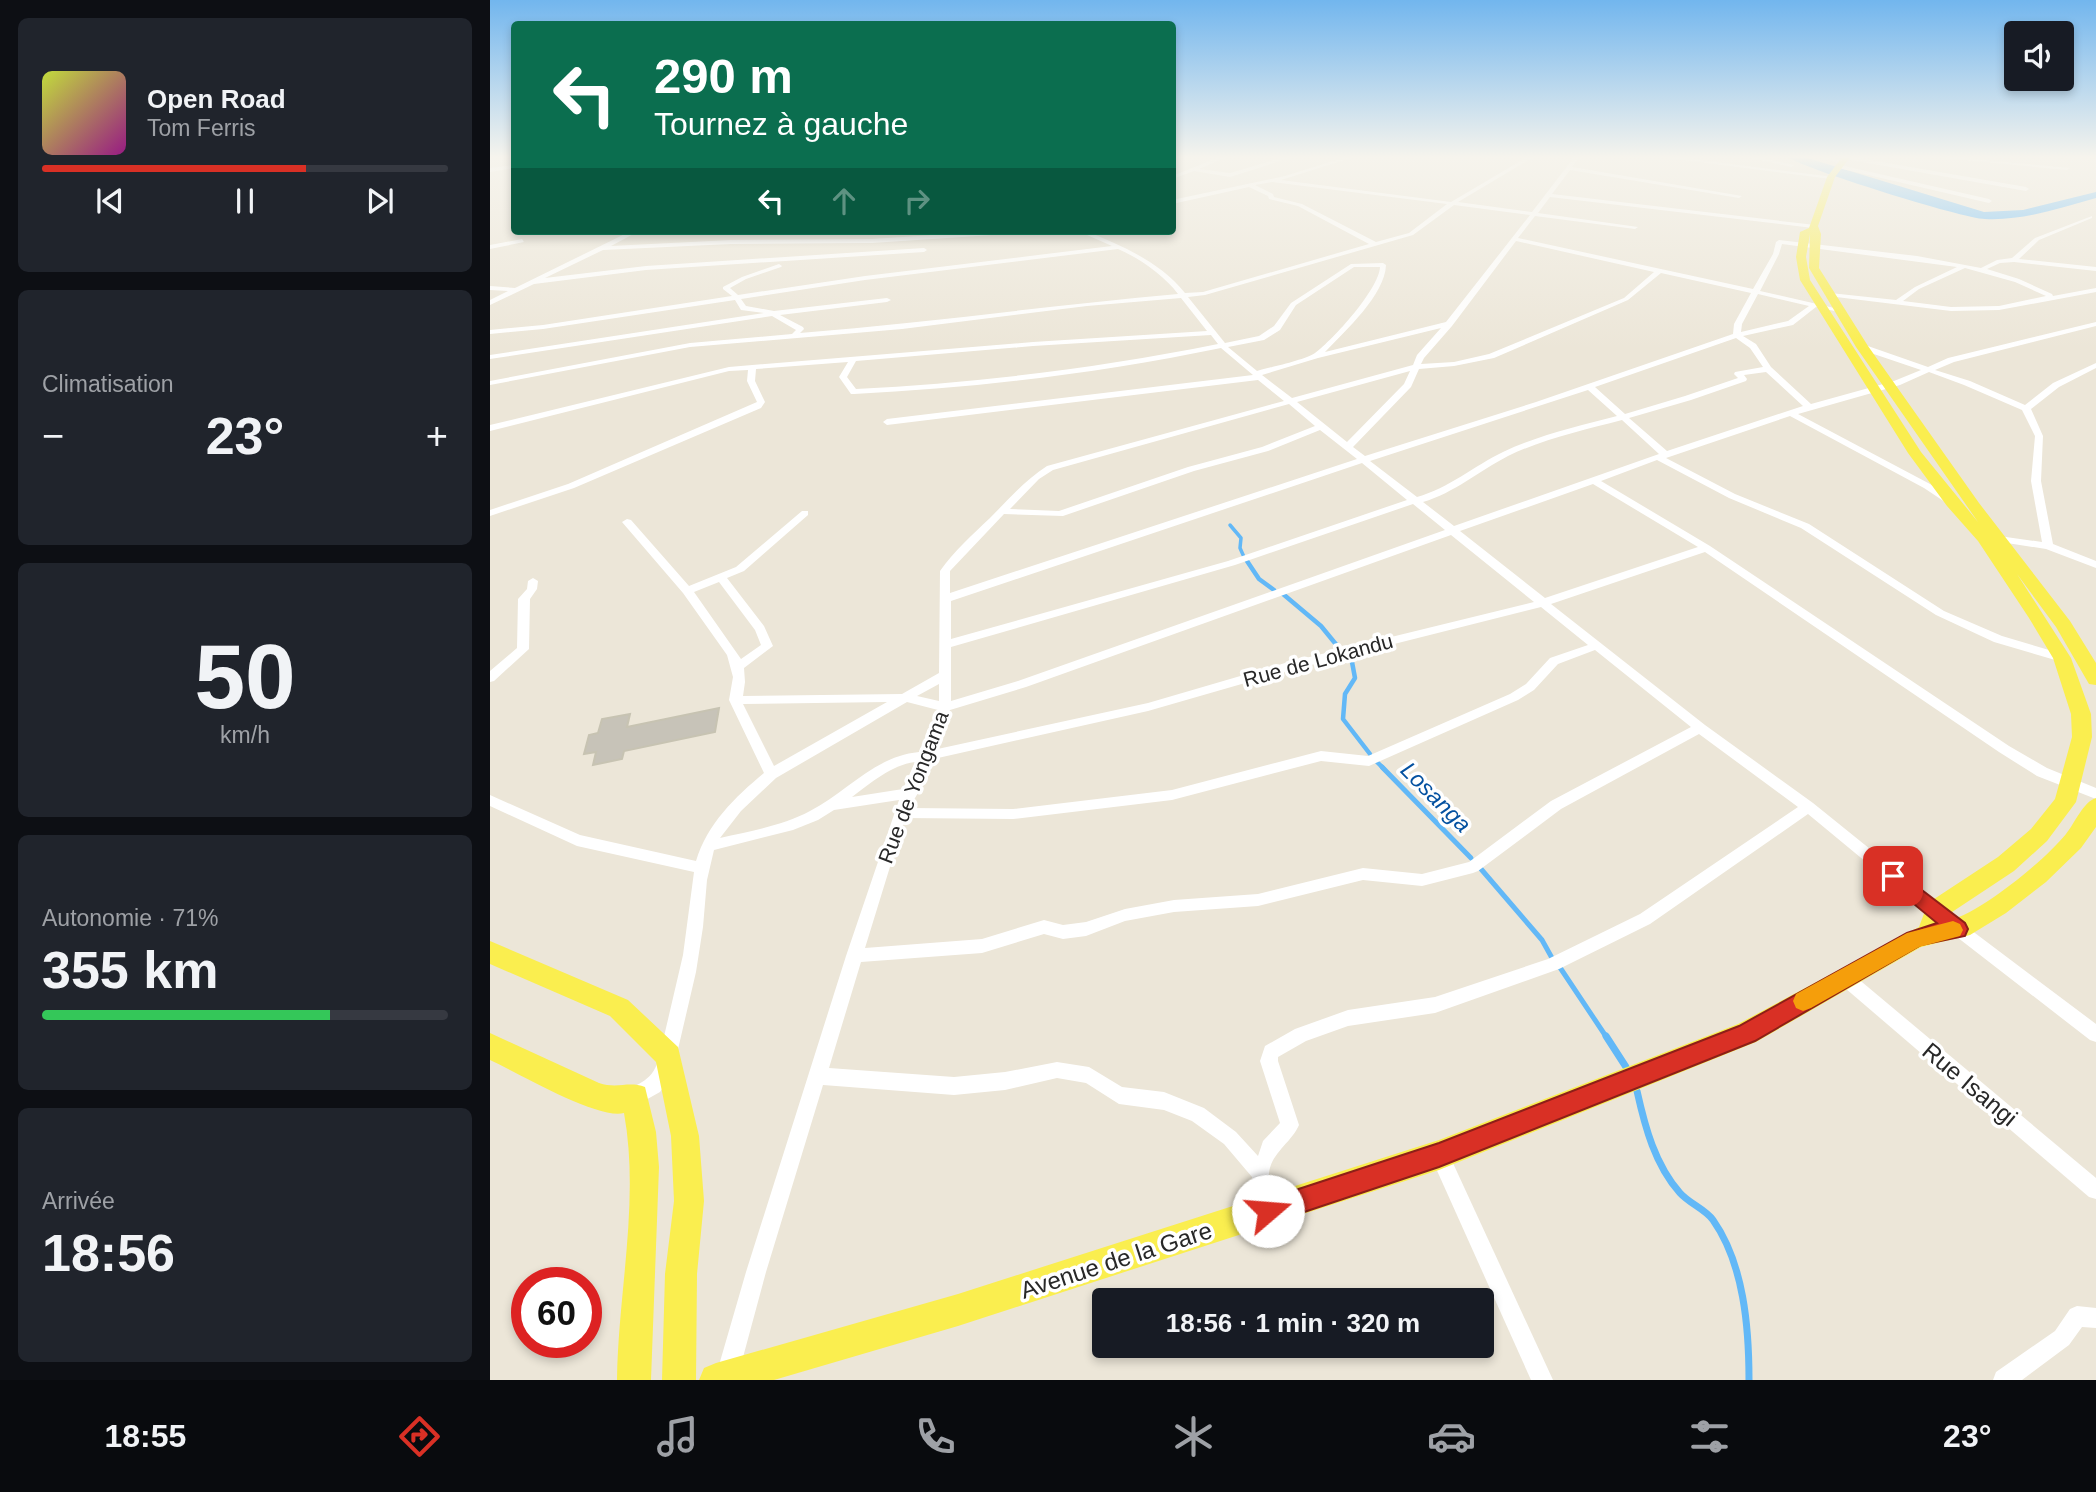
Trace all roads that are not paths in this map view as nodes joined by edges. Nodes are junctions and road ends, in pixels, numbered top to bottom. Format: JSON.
{"nodes":[{"id":1,"x":1329,"y":220,"type":"edge"},
{"id":2,"x":1429,"y":220,"type":"edge"},
{"id":3,"x":1530,"y":220,"type":"edge"},
{"id":4,"x":1588,"y":220,"type":"edge"},
{"id":5,"x":1752,"y":220,"type":"edge"},
{"id":6,"x":1816,"y":220,"type":"edge"},
{"id":7,"x":2082,"y":220,"type":"edge"},
{"id":8,"x":1635,"y":227,"type":"dead end"},
{"id":9,"x":1813,"y":228,"type":"junction"},
{"id":10,"x":629,"y":235,"type":"edge"},
{"id":11,"x":962,"y":235,"type":"edge"},
{"id":12,"x":1089,"y":235,"type":"edge"},
{"id":13,"x":1515,"y":239,"type":"junction"},
{"id":14,"x":522,"y":242,"type":"dead end"},
{"id":15,"x":1376,"y":245,"type":"junction"},
{"id":16,"x":490,"y":247,"type":"edge"},
{"id":17,"x":1810,"y":247,"type":"junction"},
{"id":18,"x":605,"y":248,"type":"junction"},
{"id":19,"x":1115,"y":248,"type":"junction"},
{"id":20,"x":924,"y":250,"type":"dead end"},
{"id":21,"x":799,"y":259,"type":"junction"},
{"id":22,"x":2014,"y":260,"type":"junction"},
{"id":23,"x":1964,"y":265,"type":"junction"},
{"id":24,"x":1984,"y":268,"type":"junction"},
{"id":25,"x":2094,"y":268,"type":"edge"},
{"id":26,"x":1659,"y":271,"type":"junction"},
{"id":27,"x":2096,"y":276,"type":"edge"},
{"id":28,"x":533,"y":282,"type":"junction"},
{"id":29,"x":490,"y":288,"type":"edge"},
{"id":30,"x":518,"y":290,"type":"junction"},
{"id":31,"x":2096,"y":290,"type":"edge"},
{"id":32,"x":1756,"y":291,"type":"junction"},
{"id":33,"x":737,"y":298,"type":"junction"},
{"id":34,"x":1187,"y":298,"type":"junction"},
{"id":35,"x":2048,"y":299,"type":"junction"},
{"id":36,"x":887,"y":300,"type":"dead end"},
{"id":37,"x":1898,"y":302,"type":"junction"},
{"id":38,"x":490,"y":303,"type":"edge"},
{"id":39,"x":1827,"y":304,"type":"junction"},
{"id":40,"x":776,"y":312,"type":"junction"},
{"id":41,"x":1449,"y":324,"type":"junction"},
{"id":42,"x":2096,"y":324,"type":"edge"},
{"id":43,"x":490,"y":332,"type":"edge"},
{"id":44,"x":1211,"y":333,"type":"junction"},
{"id":45,"x":795,"y":335,"type":"junction"},
{"id":46,"x":1737,"y":335,"type":"junction"},
{"id":47,"x":1222,"y":346,"type":"junction"},
{"id":48,"x":1862,"y":347,"type":"junction"},
{"id":49,"x":1316,"y":356,"type":"junction"},
{"id":50,"x":490,"y":357,"type":"edge"},
{"id":51,"x":854,"y":358,"type":"junction"},
{"id":52,"x":2096,"y":365,"type":"edge"},
{"id":53,"x":1414,"y":367,"type":"junction"},
{"id":54,"x":752,"y":368,"type":"junction"},
{"id":55,"x":1769,"y":369,"type":"junction"},
{"id":56,"x":1929,"y":370,"type":"junction"},
{"id":57,"x":1258,"y":376,"type":"junction"},
{"id":58,"x":490,"y":383,"type":"edge"},
{"id":59,"x":1590,"y":387,"type":"junction"},
{"id":60,"x":1882,"y":387,"type":"junction"},
{"id":61,"x":1288,"y":401,"type":"junction"},
{"id":62,"x":1809,"y":407,"type":"junction"},
{"id":63,"x":2026,"y":408,"type":"junction"},
{"id":64,"x":1792,"y":414,"type":"junction"},
{"id":65,"x":1626,"y":417,"type":"junction"},
{"id":66,"x":887,"y":422,"type":"dead end"},
{"id":67,"x":1322,"y":426,"type":"junction"},
{"id":68,"x":490,"y":428,"type":"edge"},
{"id":69,"x":1349,"y":446,"type":"junction"},
{"id":70,"x":1662,"y":456,"type":"junction"},
{"id":71,"x":1363,"y":459,"type":"junction"},
{"id":72,"x":1595,"y":481,"type":"junction"},
{"id":73,"x":1413,"y":500,"type":"junction"},
{"id":74,"x":1952,"y":503,"type":"junction"},
{"id":75,"x":1000,"y":511,"type":"junction"},
{"id":76,"x":490,"y":513,"type":"edge"},
{"id":77,"x":805,"y":513,"type":"dead end"},
{"id":78,"x":627,"y":522,"type":"dead end"},
{"id":79,"x":1451,"y":531,"type":"junction"},
{"id":80,"x":1991,"y":533,"type":"junction"},
{"id":81,"x":2048,"y":547,"type":"junction"},
{"id":82,"x":1706,"y":548,"type":"junction"},
{"id":83,"x":2096,"y":565,"type":"edge"},
{"id":84,"x":722,"y":579,"type":"junction"},
{"id":85,"x":533,"y":581,"type":"dead end"},
{"id":86,"x":687,"y":591,"type":"junction"},
{"id":87,"x":945,"y":599,"type":"junction"},
{"id":88,"x":1542,"y":603,"type":"junction"},
{"id":89,"x":944,"y":645,"type":"junction"},
{"id":90,"x":1598,"y":645,"type":"junction"},
{"id":91,"x":2062,"y":658,"type":"junction"},
{"id":92,"x":738,"y":666,"type":"junction"},
{"id":93,"x":945,"y":675,"type":"junction"},
{"id":94,"x":490,"y":678,"type":"edge"},
{"id":95,"x":2096,"y":680,"type":"edge"},
{"id":96,"x":907,"y":698,"type":"junction"},
{"id":97,"x":735,"y":700,"type":"junction"},
{"id":98,"x":945,"y":707,"type":"junction"},
{"id":99,"x":1700,"y":728,"type":"junction"},
{"id":100,"x":926,"y":756,"type":"junction"},
{"id":101,"x":771,"y":774,"type":"junction"},
{"id":102,"x":2071,"y":785,"type":"junction"},
{"id":103,"x":911,"y":793,"type":"junction"},
{"id":104,"x":2096,"y":794,"type":"edge"},
{"id":105,"x":490,"y":800,"type":"edge"},
{"id":106,"x":831,"y":806,"type":"junction"},
{"id":107,"x":2096,"y":806,"type":"edge"},
{"id":108,"x":1808,"y":807,"type":"junction"},
{"id":109,"x":900,"y":813,"type":"junction"},
{"id":110,"x":708,"y":846,"type":"junction"},
{"id":111,"x":702,"y":868,"type":"junction"},
{"id":112,"x":1933,"y":922,"type":"junction"},
{"id":113,"x":1958,"y":929,"type":"junction"},
{"id":114,"x":490,"y":952,"type":"edge"},
{"id":115,"x":854,"y":956,"type":"junction"},
{"id":116,"x":1844,"y":977,"type":"junction"},
{"id":117,"x":2096,"y":1034,"type":"edge"},
{"id":118,"x":490,"y":1046,"type":"edge"},
{"id":119,"x":668,"y":1056,"type":"junction"},
{"id":120,"x":818,"y":1076,"type":"junction"},
{"id":121,"x":635,"y":1097,"type":"junction"},
{"id":122,"x":1439,"y":1155,"type":"junction"},
{"id":123,"x":1260,"y":1173,"type":"junction"},
{"id":124,"x":2096,"y":1191,"type":"edge"},
{"id":125,"x":1268,"y":1211,"type":"junction"},
{"id":126,"x":2096,"y":1318,"type":"edge"},
{"id":127,"x":722,"y":1378,"type":"edge"},
{"id":128,"x":634,"y":1380,"type":"edge"},
{"id":129,"x":679,"y":1380,"type":"edge"},
{"id":130,"x":1542,"y":1380,"type":"edge"},
{"id":131,"x":2004,"y":1380,"type":"edge"}],
"edges":[{"from":1,"to":15,"type":"street"},
{"from":2,"to":15,"type":"street"},
{"from":3,"to":13,"type":"street"},
{"from":4,"to":8,"type":"street"},
{"from":5,"to":9,"type":"street"},
{"from":6,"to":9,"type":"main road"},
{"from":7,"to":22,"type":"street"},
{"from":9,"to":17,"type":"main road"},
{"from":10,"to":18,"type":"street"},
{"from":11,"to":18,"type":"street"},
{"from":12,"to":19,"type":"street"},
{"from":13,"to":26,"type":"street"},
{"from":13,"to":41,"type":"street"},
{"from":14,"to":16,"type":"street"},
{"from":15,"to":34,"type":"street"},
{"from":17,"to":23,"type":"street"},
{"from":17,"to":32,"type":"street"},
{"from":17,"to":39,"type":"main road"},
{"from":18,"to":28,"type":"street"},
{"from":19,"to":33,"type":"street"},
{"from":19,"to":34,"type":"street"},
{"from":20,"to":21,"type":"street"},
{"from":21,"to":28,"type":"street"},
{"from":21,"to":33,"type":"street"},
{"from":22,"to":24,"type":"street"},
{"from":22,"to":25,"type":"street"},
{"from":23,"to":24,"type":"street"},
{"from":23,"to":37,"type":"street"},
{"from":24,"to":35,"type":"street"},
{"from":25,"to":27,"type":"street"},
{"from":26,"to":32,"type":"street"},
{"from":26,"to":53,"type":"street","name":"Rue de Yongama"},
{"from":28,"to":30,"type":"street"},
{"from":29,"to":30,"type":"street"},
{"from":30,"to":38,"type":"street"},
{"from":31,"to":35,"type":"street"},
{"from":32,"to":39,"type":"street"},
{"from":32,"to":46,"type":"street"},
{"from":33,"to":40,"type":"street"},
{"from":33,"to":43,"type":"street"},
{"from":34,"to":44,"type":"street"},
{"from":34,"to":45,"type":"street"},
{"from":35,"to":37,"type":"street"},
{"from":36,"to":40,"type":"street"},
{"from":37,"to":39,"type":"street"},
{"from":39,"to":46,"type":"street"},
{"from":39,"to":48,"type":"main road"},
{"from":39,"to":60,"type":"main road"},
{"from":40,"to":45,"type":"street"},
{"from":40,"to":50,"type":"street"},
{"from":41,"to":49,"type":"street"},
{"from":41,"to":53,"type":"street"},
{"from":42,"to":56,"type":"street"},
{"from":44,"to":47,"type":"street"},
{"from":44,"to":51,"type":"street"},
{"from":45,"to":58,"type":"street"},
{"from":46,"to":55,"type":"street"},
{"from":46,"to":59,"type":"street"},
{"from":47,"to":49,"type":"street"},
{"from":47,"to":51,"type":"street"},
{"from":47,"to":57,"type":"street"},
{"from":48,"to":56,"type":"street"},
{"from":48,"to":60,"type":"main road"},
{"from":49,"to":57,"type":"street"},
{"from":51,"to":54,"type":"street"},
{"from":52,"to":63,"type":"street"},
{"from":53,"to":61,"type":"street","name":"Rue de Yongama"},
{"from":53,"to":69,"type":"street"},
{"from":54,"to":68,"type":"street"},
{"from":54,"to":76,"type":"street"},
{"from":55,"to":62,"type":"street"},
{"from":55,"to":65,"type":"street"},
{"from":56,"to":60,"type":"street"},
{"from":56,"to":63,"type":"street"},
{"from":57,"to":61,"type":"street"},
{"from":57,"to":66,"type":"street"},
{"from":59,"to":65,"type":"street"},
{"from":59,"to":71,"type":"street"},
{"from":60,"to":62,"type":"street"},
{"from":60,"to":74,"type":"main road"},
{"from":60,"to":80,"type":"main road"},
{"from":61,"to":67,"type":"street"},
{"from":61,"to":75,"type":"street","name":"Rue de Yongama"},
{"from":62,"to":64,"type":"street"},
{"from":63,"to":81,"type":"street"},
{"from":64,"to":70,"type":"street"},
{"from":64,"to":74,"type":"street"},
{"from":65,"to":70,"type":"street"},
{"from":65,"to":73,"type":"street"},
{"from":67,"to":69,"type":"street"},
{"from":67,"to":75,"type":"street"},
{"from":69,"to":71,"type":"street"},
{"from":70,"to":72,"type":"street"},
{"from":70,"to":91,"type":"street"},
{"from":71,"to":73,"type":"street"},
{"from":71,"to":87,"type":"street"},
{"from":72,"to":79,"type":"street"},
{"from":72,"to":82,"type":"street"},
{"from":73,"to":79,"type":"street"},
{"from":73,"to":89,"type":"street"},
{"from":74,"to":80,"type":"main road"},
{"from":75,"to":87,"type":"street","name":"Rue de Yongama"},
{"from":77,"to":84,"type":"street"},
{"from":78,"to":86,"type":"street"},
{"from":79,"to":88,"type":"street"},
{"from":79,"to":98,"type":"street"},
{"from":80,"to":81,"type":"street"},
{"from":80,"to":91,"type":"main road"},
{"from":80,"to":95,"type":"main road"},
{"from":81,"to":83,"type":"street"},
{"from":82,"to":88,"type":"street","name":"Rue de Lokandu"},
{"from":82,"to":102,"type":"street"},
{"from":84,"to":86,"type":"street"},
{"from":84,"to":92,"type":"street"},
{"from":85,"to":94,"type":"street"},
{"from":86,"to":92,"type":"street"},
{"from":87,"to":89,"type":"street","name":"Rue de Yongama"},
{"from":88,"to":90,"type":"street"},
{"from":88,"to":100,"type":"street","name":"Rue de Lokandu"},
{"from":89,"to":93,"type":"street","name":"Rue de Yongama"},
{"from":90,"to":99,"type":"street"},
{"from":90,"to":109,"type":"street"},
{"from":91,"to":102,"type":"main road"},
{"from":92,"to":97,"type":"street"},
{"from":93,"to":96,"type":"street"},
{"from":93,"to":98,"type":"street","name":"Rue de Yongama"},
{"from":96,"to":97,"type":"street"},
{"from":96,"to":98,"type":"street"},
{"from":96,"to":101,"type":"street"},
{"from":97,"to":101,"type":"street"},
{"from":98,"to":100,"type":"street","name":"Rue de Yongama"},
{"from":99,"to":108,"type":"street"},
{"from":99,"to":115,"type":"street"},
{"from":100,"to":103,"type":"street","name":"Rue de Yongama"},
{"from":100,"to":106,"type":"street","name":"Rue de Lokandu"},
{"from":101,"to":110,"type":"street"},
{"from":102,"to":104,"type":"street"},
{"from":102,"to":112,"type":"main road"},
{"from":103,"to":106,"type":"street"},
{"from":103,"to":109,"type":"street","name":"Rue de Yongama"},
{"from":105,"to":111,"type":"street"},
{"from":106,"to":110,"type":"street"},
{"from":107,"to":113,"type":"main road"},
{"from":108,"to":112,"type":"street"},
{"from":108,"to":123,"type":"street"},
{"from":109,"to":115,"type":"street","name":"Rue de Yongama"},
{"from":110,"to":111,"type":"street"},
{"from":111,"to":119,"type":"street"},
{"from":112,"to":113,"type":"main road"},
{"from":112,"to":116,"type":"main road","name":"Avenue de la Gare"},
{"from":113,"to":117,"type":"street"},
{"from":114,"to":119,"type":"main road"},
{"from":115,"to":120,"type":"street","name":"Rue de Yongama"},
{"from":116,"to":122,"type":"main road","name":"Avenue de la Gare"},
{"from":116,"to":124,"type":"street","name":"Rue Isangi"},
{"from":118,"to":121,"type":"main road"},
{"from":119,"to":121,"type":"street"},
{"from":119,"to":129,"type":"main road"},
{"from":120,"to":123,"type":"street"},
{"from":120,"to":127,"type":"street","name":"Rue de Yongama"},
{"from":121,"to":128,"type":"main road"},
{"from":122,"to":125,"type":"main road","name":"Avenue de la Gare"},
{"from":122,"to":130,"type":"street"},
{"from":123,"to":125,"type":"street"},
{"from":125,"to":127,"type":"main road","name":"Avenue de la Gare"},
{"from":126,"to":131,"type":"street"}]}
